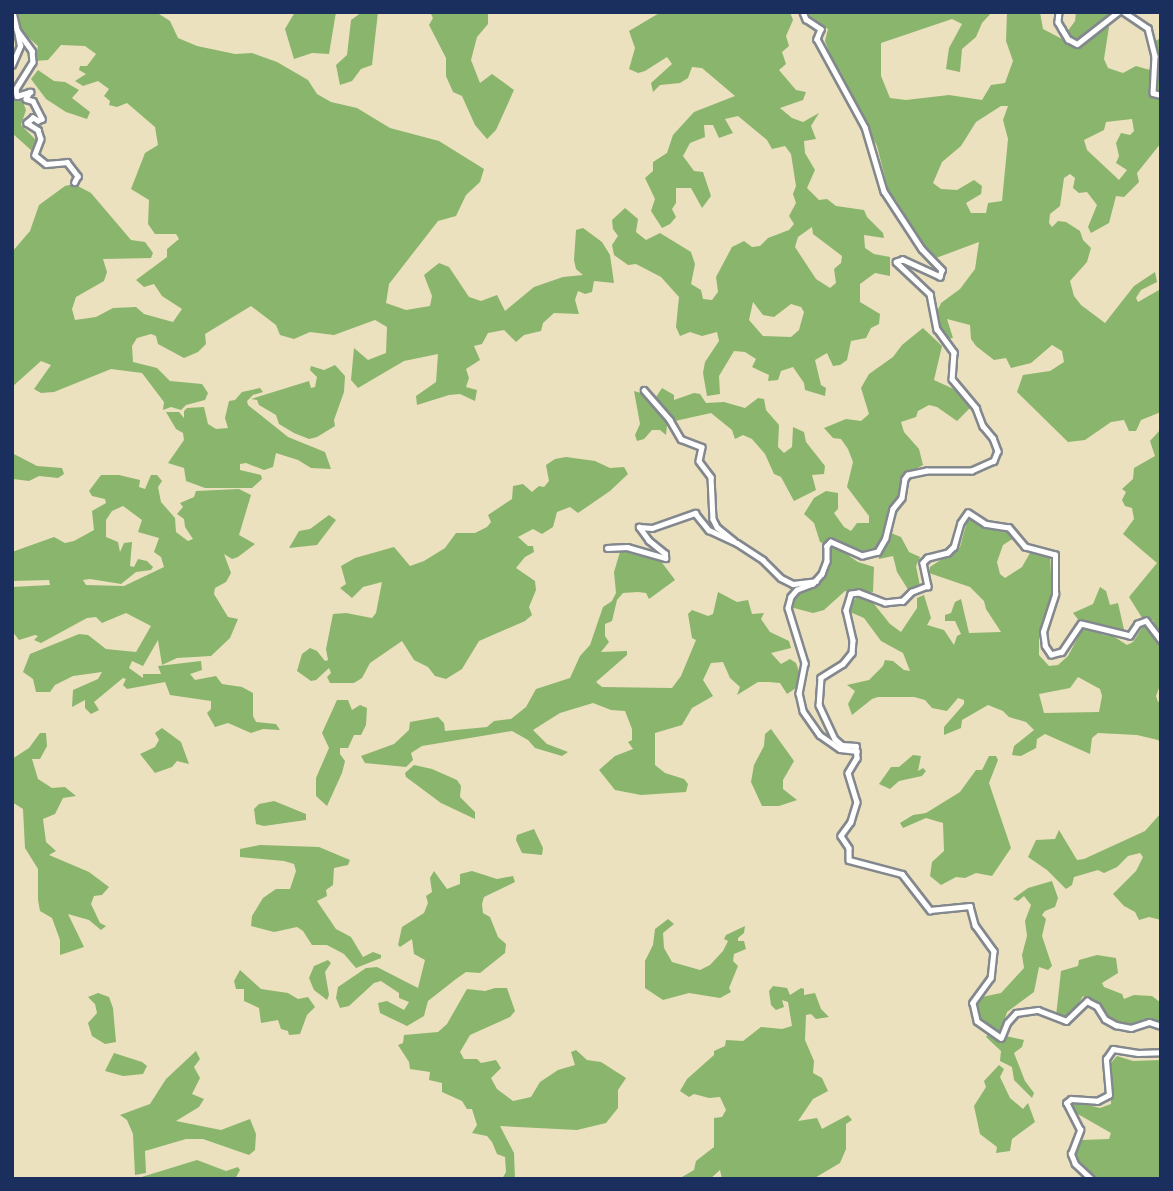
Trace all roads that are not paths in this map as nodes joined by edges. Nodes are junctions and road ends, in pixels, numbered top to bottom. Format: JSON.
{"nodes":[{"id":1,"x":13,"y":12,"type":"edge"},
{"id":2,"x":803,"y":12,"type":"edge"},
{"id":3,"x":1059,"y":12,"type":"edge"},
{"id":4,"x":1118,"y":12,"type":"edge"},
{"id":5,"x":1124,"y":12,"type":"edge"},
{"id":6,"x":17,"y":30,"type":"junction"},
{"id":7,"x":12,"y":65,"type":"edge"},
{"id":8,"x":1161,"y":95,"type":"edge"},
{"id":9,"x":75,"y":182,"type":"dead end"},
{"id":10,"x":644,"y":390,"type":"dead end"},
{"id":11,"x":737,"y":543,"type":"junction"},
{"id":12,"x":607,"y":548,"type":"dead end"},
{"id":13,"x":817,"y":581,"type":"junction"},
{"id":14,"x":1161,"y":641,"type":"edge"},
{"id":15,"x":857,"y":751,"type":"junction"},
{"id":16,"x":1161,"y":1026,"type":"edge"},
{"id":17,"x":1161,"y":1052,"type":"edge"},
{"id":18,"x":1091,"y":1179,"type":"edge"}],
"edges":[{"from":1,"to":6,"type":"street"},
{"from":2,"to":13,"type":"street"},
{"from":3,"to":4,"type":"street"},
{"from":5,"to":8,"type":"street"},
{"from":6,"to":7,"type":"street"},
{"from":6,"to":9,"type":"street"},
{"from":10,"to":11,"type":"street"},
{"from":11,"to":12,"type":"street"},
{"from":11,"to":13,"type":"street"},
{"from":13,"to":15,"type":"street"},
{"from":14,"to":15,"type":"street"},
{"from":15,"to":16,"type":"street"},
{"from":17,"to":18,"type":"street"}]}
